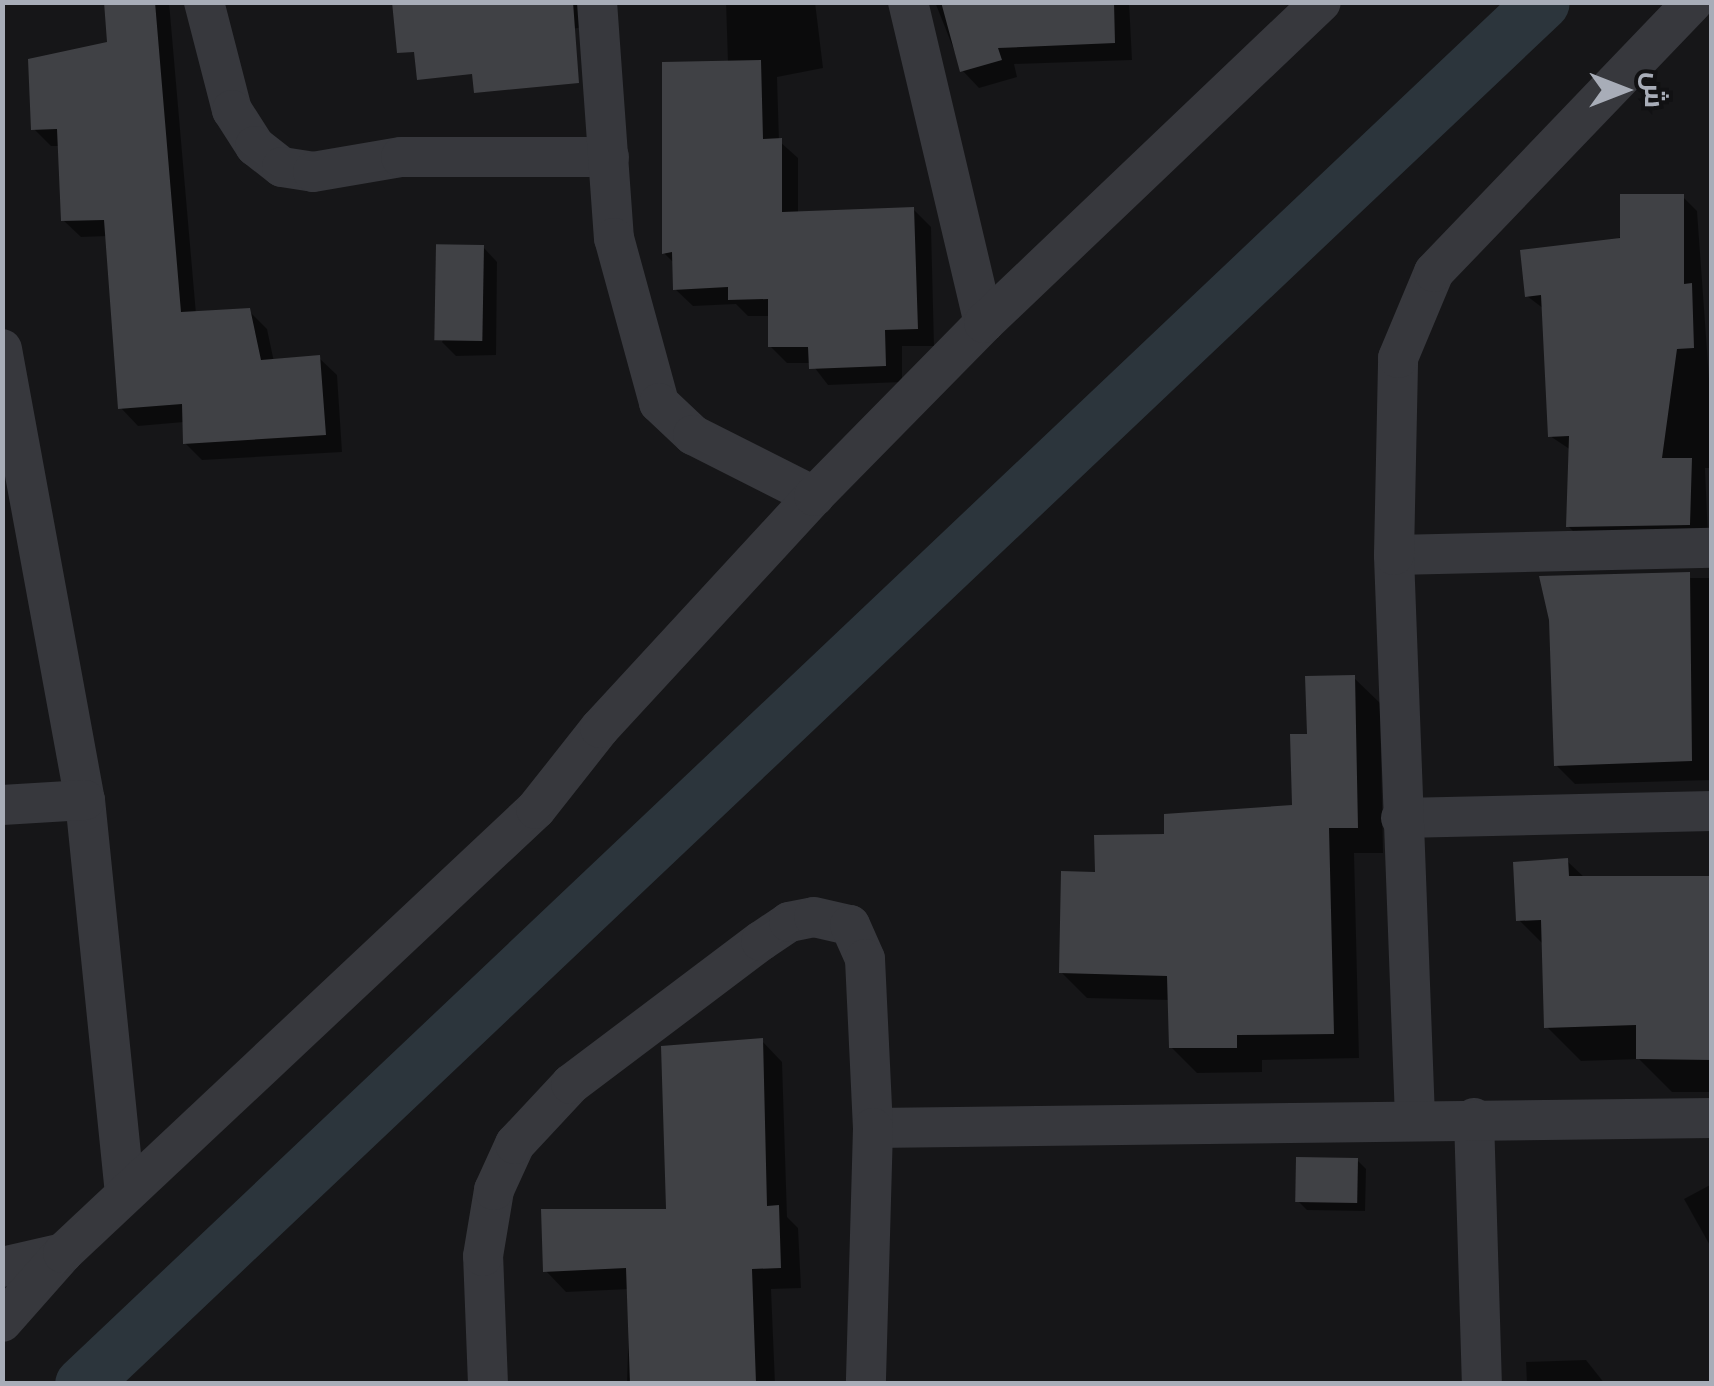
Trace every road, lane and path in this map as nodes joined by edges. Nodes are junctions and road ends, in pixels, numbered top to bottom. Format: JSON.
{"nodes":[{"id":1,"x":204,"y":2,"type":"edge"},
{"id":2,"x":597,"y":2,"type":"edge"},
{"id":3,"x":908,"y":2,"type":"edge"},
{"id":4,"x":1321,"y":2,"type":"edge"},
{"id":5,"x":1694,"y":2,"type":"edge"},
{"id":6,"x":1281,"y":20,"type":"edge"},
{"id":7,"x":609,"y":157,"type":"junction"},
{"id":8,"x":984,"y":322,"type":"junction"},
{"id":9,"x":2,"y":349,"type":"edge"},
{"id":10,"x":814,"y":496,"type":"junction"},
{"id":11,"x":1712,"y":548,"type":"edge"},
{"id":12,"x":1394,"y":555,"type":"junction"},
{"id":13,"x":85,"y":800,"type":"junction"},
{"id":14,"x":2,"y":805,"type":"edge"},
{"id":15,"x":1712,"y":811,"type":"edge"},
{"id":16,"x":1401,"y":818,"type":"junction"},
{"id":17,"x":1416,"y":1118,"type":"junction"},
{"id":18,"x":1474,"y":1118,"type":"junction"},
{"id":19,"x":1712,"y":1118,"type":"edge"},
{"id":20,"x":874,"y":1128,"type":"junction"},
{"id":21,"x":125,"y":1194,"type":"junction"},
{"id":22,"x":63,"y":1253,"type":"junction"},
{"id":23,"x":2,"y":1267,"type":"edge"},
{"id":24,"x":2,"y":1322,"type":"edge"},
{"id":25,"x":488,"y":1384,"type":"edge"},
{"id":26,"x":866,"y":1384,"type":"edge"},
{"id":27,"x":1482,"y":1384,"type":"edge"}],
"edges":[{"from":1,"to":7,"type":"street"},
{"from":2,"to":7,"type":"street"},
{"from":3,"to":8,"type":"street"},
{"from":4,"to":6,"type":"street"},
{"from":5,"to":12,"type":"street"},
{"from":6,"to":8,"type":"street"},
{"from":7,"to":10,"type":"street"},
{"from":8,"to":10,"type":"street"},
{"from":9,"to":13,"type":"street"},
{"from":10,"to":21,"type":"street"},
{"from":11,"to":12,"type":"street"},
{"from":12,"to":16,"type":"street"},
{"from":13,"to":14,"type":"street"},
{"from":13,"to":21,"type":"street"},
{"from":15,"to":16,"type":"street"},
{"from":16,"to":17,"type":"street"},
{"from":17,"to":18,"type":"street"},
{"from":17,"to":20,"type":"street"},
{"from":18,"to":19,"type":"street"},
{"from":18,"to":27,"type":"street"},
{"from":20,"to":25,"type":"street"},
{"from":20,"to":26,"type":"street"},
{"from":21,"to":22,"type":"street"},
{"from":22,"to":23,"type":"street"},
{"from":22,"to":24,"type":"street"}]}
